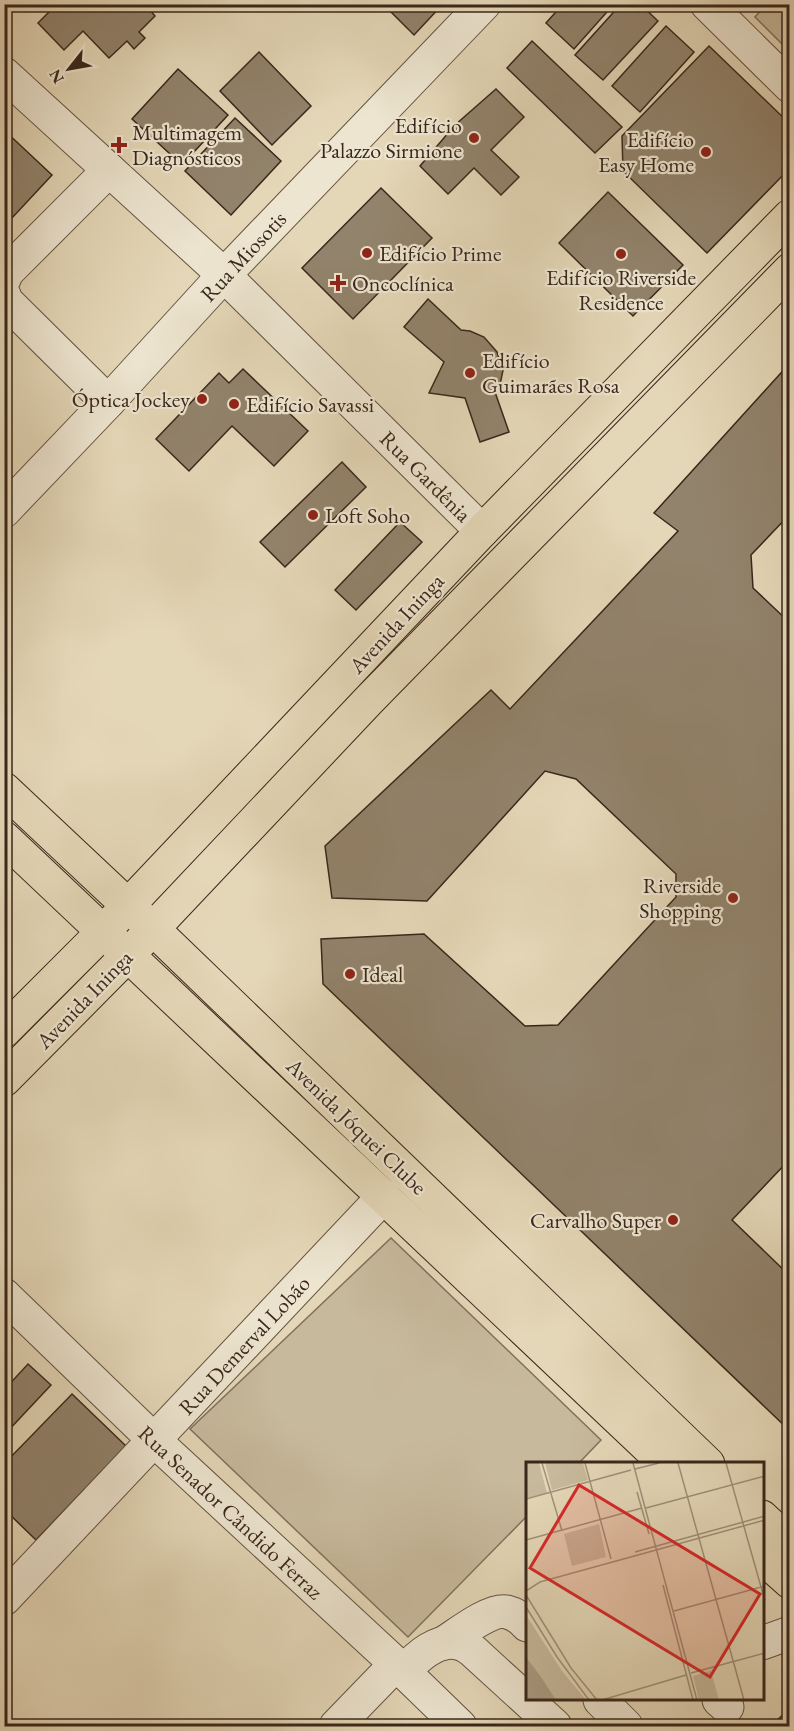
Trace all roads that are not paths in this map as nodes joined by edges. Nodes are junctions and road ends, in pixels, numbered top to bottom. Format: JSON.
{"nodes":[{"id":1,"x":484,"y":4,"type":"edge"},
{"id":2,"x":707,"y":4,"type":"edge"},
{"id":3,"x":4,"y":74,"type":"edge"},
{"id":4,"x":789,"y":86,"type":"edge"},
{"id":5,"x":109,"y":170,"type":"junction"},
{"id":6,"x":789,"y":216,"type":"edge"},
{"id":7,"x":789,"y":270,"type":"edge"},
{"id":8,"x":224,"y":275,"type":"junction"},
{"id":9,"x":4,"y":279,"type":"edge"},
{"id":10,"x":4,"y":296,"type":"edge"},
{"id":11,"x":108,"y":402,"type":"junction"},
{"id":12,"x":4,"y":511,"type":"edge"},
{"id":13,"x":482,"y":531,"type":"junction"},
{"id":14,"x":4,"y":789,"type":"edge"},
{"id":15,"x":4,"y":838,"type":"edge"},
{"id":16,"x":128,"y":906,"type":"junction"},
{"id":17,"x":153,"y":929,"type":"junction"},
{"id":18,"x":104,"y":932,"type":"junction"},
{"id":19,"x":128,"y":955,"type":"junction"},
{"id":20,"x":4,"y":1031,"type":"edge"},
{"id":21,"x":4,"y":1080,"type":"edge"},
{"id":22,"x":384,"y":1196,"type":"junction"},
{"id":23,"x":4,"y":1294,"type":"edge"},
{"id":24,"x":154,"y":1441,"type":"junction"},
{"id":25,"x":664,"y":1462,"type":"edge"},
{"id":26,"x":706,"y":1462,"type":"edge"},
{"id":27,"x":764,"y":1519,"type":"edge"},
{"id":28,"x":789,"y":1543,"type":"edge"},
{"id":29,"x":764,"y":1559,"type":"edge"},
{"id":30,"x":789,"y":1582,"type":"edge"},
{"id":31,"x":4,"y":1599,"type":"edge"},
{"id":32,"x":526,"y":1624,"type":"edge"},
{"id":33,"x":789,"y":1634,"type":"edge"},
{"id":34,"x":764,"y":1642,"type":"edge"},
{"id":35,"x":444,"y":1643,"type":"junction"},
{"id":36,"x":399,"y":1668,"type":"junction"},
{"id":37,"x":526,"y":1700,"type":"edge"},
{"id":38,"x":527,"y":1701,"type":"edge"},
{"id":39,"x":601,"y":1701,"type":"edge"},
{"id":40,"x":336,"y":1726,"type":"edge"},
{"id":41,"x":460,"y":1726,"type":"edge"},
{"id":42,"x":555,"y":1726,"type":"edge"},
{"id":43,"x":626,"y":1726,"type":"edge"}],
"edges":[{"from":1,"to":8,"type":"street","name":"Rua Miosotis"},
{"from":2,"to":4,"type":"street"},
{"from":3,"to":5,"type":"street","name":"Rua Gardênia"},
{"from":5,"to":8,"type":"street","name":"Rua Gardênia"},
{"from":5,"to":9,"type":"street"},
{"from":6,"to":13,"type":"main road","name":"Avenida Ininga"},
{"from":7,"to":17,"type":"main road","name":"Avenida Ininga"},
{"from":8,"to":11,"type":"street","name":"Rua Miosotis"},
{"from":8,"to":13,"type":"street","name":"Rua Gardênia"},
{"from":10,"to":11,"type":"street"},
{"from":11,"to":12,"type":"street","name":"Rua Miosotis"},
{"from":13,"to":16,"type":"main road","name":"Avenida Ininga"},
{"from":14,"to":16,"type":"main road","name":"Avenida Jóquei Clube"},
{"from":15,"to":18,"type":"main road","name":"Avenida Jóquei Clube"},
{"from":16,"to":17,"type":"main road","name":"Avenida Jóquei Clube"},
{"from":16,"to":18,"type":"main road","name":"Avenida Ininga"},
{"from":17,"to":19,"type":"main road","name":"Avenida Ininga"},
{"from":17,"to":26,"type":"main road","name":"Avenida Jóquei Clube"},
{"from":18,"to":19,"type":"main road","name":"Avenida Jóquei Clube"},
{"from":18,"to":20,"type":"main road","name":"Avenida Ininga"},
{"from":19,"to":21,"type":"main road","name":"Avenida Ininga"},
{"from":19,"to":22,"type":"main road","name":"Avenida Jóquei Clube"},
{"from":22,"to":24,"type":"street","name":"Rua Demerval Lobão"},
{"from":22,"to":25,"type":"main road","name":"Avenida Jóquei Clube"},
{"from":23,"to":24,"type":"street","name":"Rua Senador Cândido Ferraz"},
{"from":24,"to":31,"type":"street","name":"Rua Demerval Lobão"},
{"from":24,"to":36,"type":"street","name":"Rua Senador Cândido Ferraz"},
{"from":27,"to":28,"type":"main road"},
{"from":29,"to":30,"type":"main road"},
{"from":32,"to":35,"type":"street"},
{"from":33,"to":34,"type":"street"},
{"from":35,"to":36,"type":"street"},
{"from":35,"to":37,"type":"street"},
{"from":36,"to":40,"type":"street"},
{"from":36,"to":41,"type":"street","name":"Rua Senador Cândido Ferraz"},
{"from":38,"to":42,"type":"street"},
{"from":39,"to":43,"type":"street"}]}
